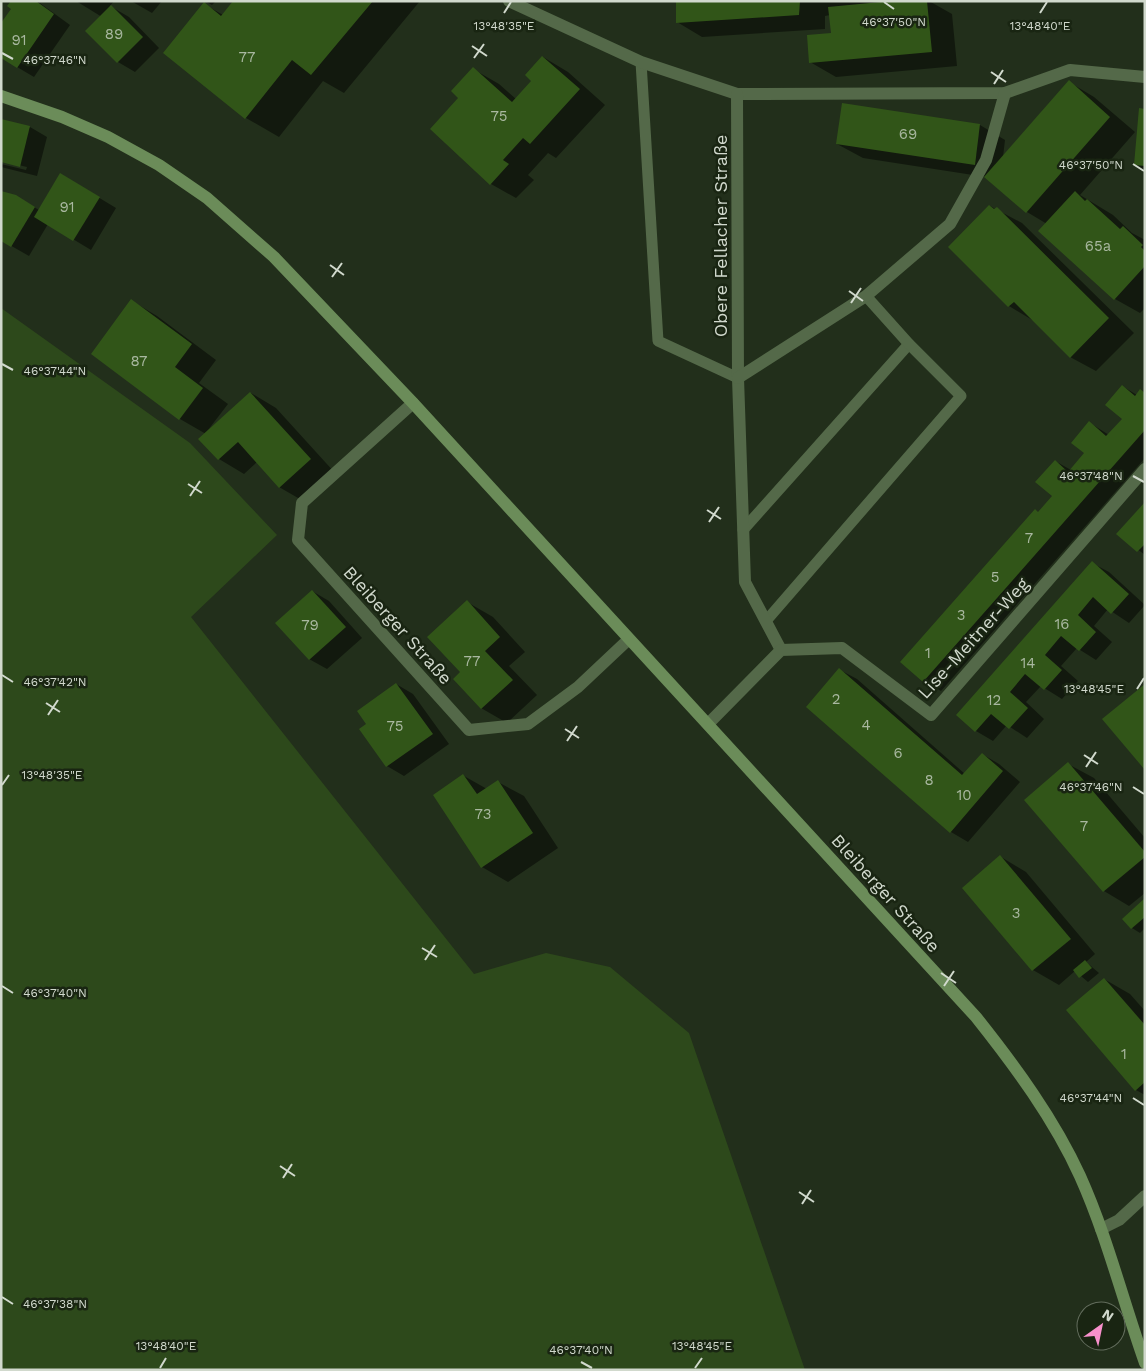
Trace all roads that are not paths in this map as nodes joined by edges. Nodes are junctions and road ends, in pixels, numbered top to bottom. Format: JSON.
{"nodes":[{"id":1,"x":509,"y":1,"type":"edge"},
{"id":2,"x":641,"y":62,"type":"junction"},
{"id":3,"x":1145,"y":77,"type":"edge"},
{"id":4,"x":1005,"y":93,"type":"junction"},
{"id":5,"x":736,"y":94,"type":"junction"},
{"id":6,"x":1,"y":96,"type":"edge"},
{"id":7,"x":866,"y":296,"type":"junction"},
{"id":8,"x":909,"y":344,"type":"junction"},
{"id":9,"x":738,"y":378,"type":"junction"},
{"id":10,"x":413,"y":403,"type":"junction"},
{"id":11,"x":1145,"y":469,"type":"edge"},
{"id":12,"x":743,"y":530,"type":"junction"},
{"id":13,"x":766,"y":621,"type":"junction"},
{"id":14,"x":629,"y":640,"type":"junction"},
{"id":15,"x":781,"y":650,"type":"junction"},
{"id":16,"x":708,"y":724,"type":"junction"},
{"id":17,"x":1145,"y":1196,"type":"edge"},
{"id":18,"x":1101,"y":1229,"type":"junction"},
{"id":19,"x":1145,"y":1363,"type":"edge"}],
"edges":[{"from":1,"to":2,"type":"street"},
{"from":2,"to":5,"type":"street"},
{"from":2,"to":9,"type":"lane"},
{"from":3,"to":4,"type":"street"},
{"from":4,"to":5,"type":"street"},
{"from":4,"to":7,"type":"street"},
{"from":5,"to":9,"type":"street","name":"Obere Fellacher Straße"},
{"from":6,"to":10,"type":"main road","name":"Bleiberger Straße"},
{"from":7,"to":8,"type":"lane"},
{"from":7,"to":9,"type":"street"},
{"from":8,"to":12,"type":"lane"},
{"from":8,"to":13,"type":"lane"},
{"from":9,"to":12,"type":"street","name":"Obere Fellacher Straße"},
{"from":10,"to":14,"type":"main road","name":"Bleiberger Straße"},
{"from":10,"to":14,"type":"street","name":"Bleiberger Straße"},
{"from":11,"to":15,"type":"street","name":"Lise-Meitner-Weg"},
{"from":12,"to":13,"type":"street","name":"Obere Fellacher Straße"},
{"from":13,"to":15,"type":"street","name":"Obere Fellacher Straße"},
{"from":14,"to":16,"type":"main road","name":"Bleiberger Straße"},
{"from":15,"to":16,"type":"street"},
{"from":16,"to":18,"type":"main road","name":"Bleiberger Straße"},
{"from":17,"to":18,"type":"street"},
{"from":18,"to":19,"type":"main road","name":"Bleiberger Straße"}]}
